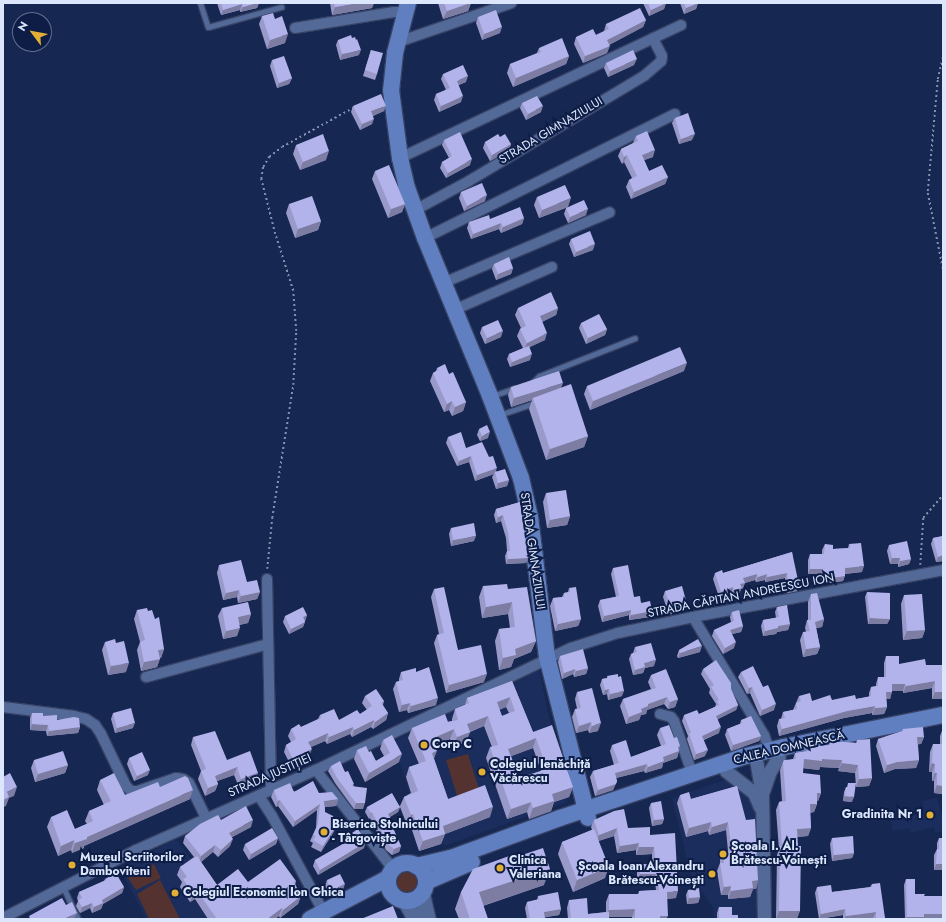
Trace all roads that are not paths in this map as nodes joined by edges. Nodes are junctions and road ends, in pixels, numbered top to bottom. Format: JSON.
{"nodes":[{"id":1,"x":200,"y":3,"type":"edge"},
{"id":2,"x":510,"y":3,"type":"edge"},
{"id":3,"x":281,"y":7,"type":"dead end"},
{"id":4,"x":407,"y":7,"type":"edge"},
{"id":5,"x":681,"y":25,"type":"dead end"},
{"id":6,"x":294,"y":28,"type":"dead end"},
{"id":7,"x":653,"y":38,"type":"junction"},
{"id":8,"x":398,"y":42,"type":"junction"},
{"id":9,"x":675,"y":114,"type":"dead end"},
{"id":10,"x":400,"y":158,"type":"junction"},
{"id":11,"x":415,"y":210,"type":"junction"},
{"id":12,"x":610,"y":212,"type":"dead end"},
{"id":13,"x":425,"y":238,"type":"junction"},
{"id":14,"x":552,"y":267,"type":"dead end"},
{"id":15,"x":443,"y":283,"type":"junction"},
{"id":16,"x":454,"y":310,"type":"junction"},
{"id":17,"x":635,"y":338,"type":"dead end"},
{"id":18,"x":525,"y":385,"type":"edge"},
{"id":19,"x":518,"y":387,"type":"edge"},
{"id":20,"x":490,"y":396,"type":"junction"},
{"id":21,"x":545,"y":399,"type":"edge"},
{"id":22,"x":498,"y":416,"type":"junction"},
{"id":23,"x":943,"y":570,"type":"edge"},
{"id":24,"x":267,"y":579,"type":"road end"},
{"id":25,"x":693,"y":617,"type":"junction"},
{"id":26,"x":268,"y":644,"type":"junction"},
{"id":27,"x":547,"y":657,"type":"junction"},
{"id":28,"x":146,"y":677,"type":"dead end"},
{"id":29,"x":3,"y":708,"type":"edge"},
{"id":30,"x":660,"y":714,"type":"dead end"},
{"id":31,"x":943,"y":715,"type":"edge"},
{"id":32,"x":943,"y":723,"type":"edge"},
{"id":33,"x":770,"y":755,"type":"junction"},
{"id":34,"x":316,"y":770,"type":"junction"},
{"id":35,"x":726,"y":771,"type":"junction"},
{"id":36,"x":693,"y":777,"type":"junction"},
{"id":37,"x":271,"y":790,"type":"junction"},
{"id":38,"x":762,"y":794,"type":"junction"},
{"id":39,"x":259,"y":796,"type":"junction"},
{"id":40,"x":585,"y":809,"type":"junction"},
{"id":41,"x":763,"y":814,"type":"junction"},
{"id":42,"x":206,"y":818,"type":"junction"},
{"id":43,"x":416,"y":866,"type":"junction"},
{"id":44,"x":391,"y":873,"type":"junction"},
{"id":45,"x":63,"y":887,"type":"junction"},
{"id":46,"x":424,"y":888,"type":"junction"},
{"id":47,"x":400,"y":899,"type":"junction"},
{"id":48,"x":318,"y":916,"type":"edge"},
{"id":49,"x":3,"y":918,"type":"edge"},
{"id":50,"x":78,"y":919,"type":"edge"},
{"id":51,"x":415,"y":919,"type":"edge"},
{"id":52,"x":428,"y":919,"type":"edge"},
{"id":53,"x":764,"y":919,"type":"edge"}],
"edges":[{"from":1,"to":3,"type":"lane"},
{"from":2,"to":8,"type":"street"},
{"from":4,"to":6,"type":"street"},
{"from":4,"to":8,"type":"main road","name":"STRADA GIMNAZIULUI"},
{"from":5,"to":7,"type":"street"},
{"from":7,"to":10,"type":"street"},
{"from":7,"to":11,"type":"street","name":"STRADA GIMNAZIULUI"},
{"from":8,"to":10,"type":"main road","name":"STRADA GIMNAZIULUI"},
{"from":9,"to":13,"type":"street"},
{"from":10,"to":11,"type":"main road","name":"STRADA GIMNAZIULUI"},
{"from":11,"to":13,"type":"main road","name":"STRADA GIMNAZIULUI"},
{"from":12,"to":15,"type":"street"},
{"from":13,"to":15,"type":"main road","name":"STRADA GIMNAZIULUI"},
{"from":14,"to":16,"type":"street"},
{"from":15,"to":16,"type":"main road","name":"STRADA GIMNAZIULUI"},
{"from":16,"to":20,"type":"main road","name":"STRADA GIMNAZIULUI"},
{"from":17,"to":18,"type":"lane"},
{"from":19,"to":20,"type":"lane"},
{"from":20,"to":22,"type":"main road","name":"STRADA GIMNAZIULUI"},
{"from":21,"to":22,"type":"lane"},
{"from":22,"to":27,"type":"main road","name":"STRADA GIMNAZIULUI"},
{"from":23,"to":25,"type":"street","name":"STRADA CĂPITAN ANDREESCU ION"},
{"from":24,"to":26,"type":"street"},
{"from":25,"to":27,"type":"street","name":"STRADA CĂPITAN ANDREESCU ION"},
{"from":25,"to":33,"type":"street"},
{"from":26,"to":28,"type":"street"},
{"from":26,"to":37,"type":"street"},
{"from":27,"to":34,"type":"street","name":"STRADA JUSTIȚIEI"},
{"from":27,"to":40,"type":"main road","name":"STRADA GIMNAZIULUI"},
{"from":29,"to":42,"type":"street"},
{"from":30,"to":36,"type":"street"},
{"from":31,"to":33,"type":"main road","name":"CALEA DOMNEASCĂ"},
{"from":32,"to":33,"type":"main road","name":"CALEA DOMNEASCĂ"},
{"from":33,"to":35,"type":"main road"},
{"from":33,"to":36,"type":"main road","name":"CALEA DOMNEASCĂ"},
{"from":33,"to":38,"type":"street"},
{"from":33,"to":38,"type":"street"},
{"from":34,"to":37,"type":"street","name":"STRADA JUSTIȚIEI"},
{"from":34,"to":44,"type":"street"},
{"from":35,"to":36,"type":"main road"},
{"from":35,"to":41,"type":"street"},
{"from":36,"to":40,"type":"main road","name":"CALEA DOMNEASCĂ"},
{"from":36,"to":40,"type":"main road","name":"CALEA DOMNEASCĂ"},
{"from":37,"to":39,"type":"street","name":"STRADA JUSTIȚIEI"},
{"from":38,"to":41,"type":"street"},
{"from":39,"to":42,"type":"street","name":"STRADA JUSTIȚIEI"},
{"from":39,"to":48,"type":"street"},
{"from":40,"to":43,"type":"main road"},
{"from":40,"to":46,"type":"main road","name":"CALEA DOMNEASCĂ"},
{"from":41,"to":53,"type":"street"},
{"from":42,"to":45,"type":"street","name":"STRADA JUSTIȚIEI"},
{"from":43,"to":44,"type":"main road"},
{"from":43,"to":46,"type":"main road"},
{"from":44,"to":47,"type":"main road"},
{"from":44,"to":48,"type":"main road"},
{"from":45,"to":49,"type":"street","name":"STRADA JUSTIȚIEI"},
{"from":45,"to":50,"type":"lane"},
{"from":46,"to":47,"type":"main road"},
{"from":46,"to":52,"type":"main road"},
{"from":47,"to":48,"type":"main road"},
{"from":47,"to":51,"type":"main road"}]}
